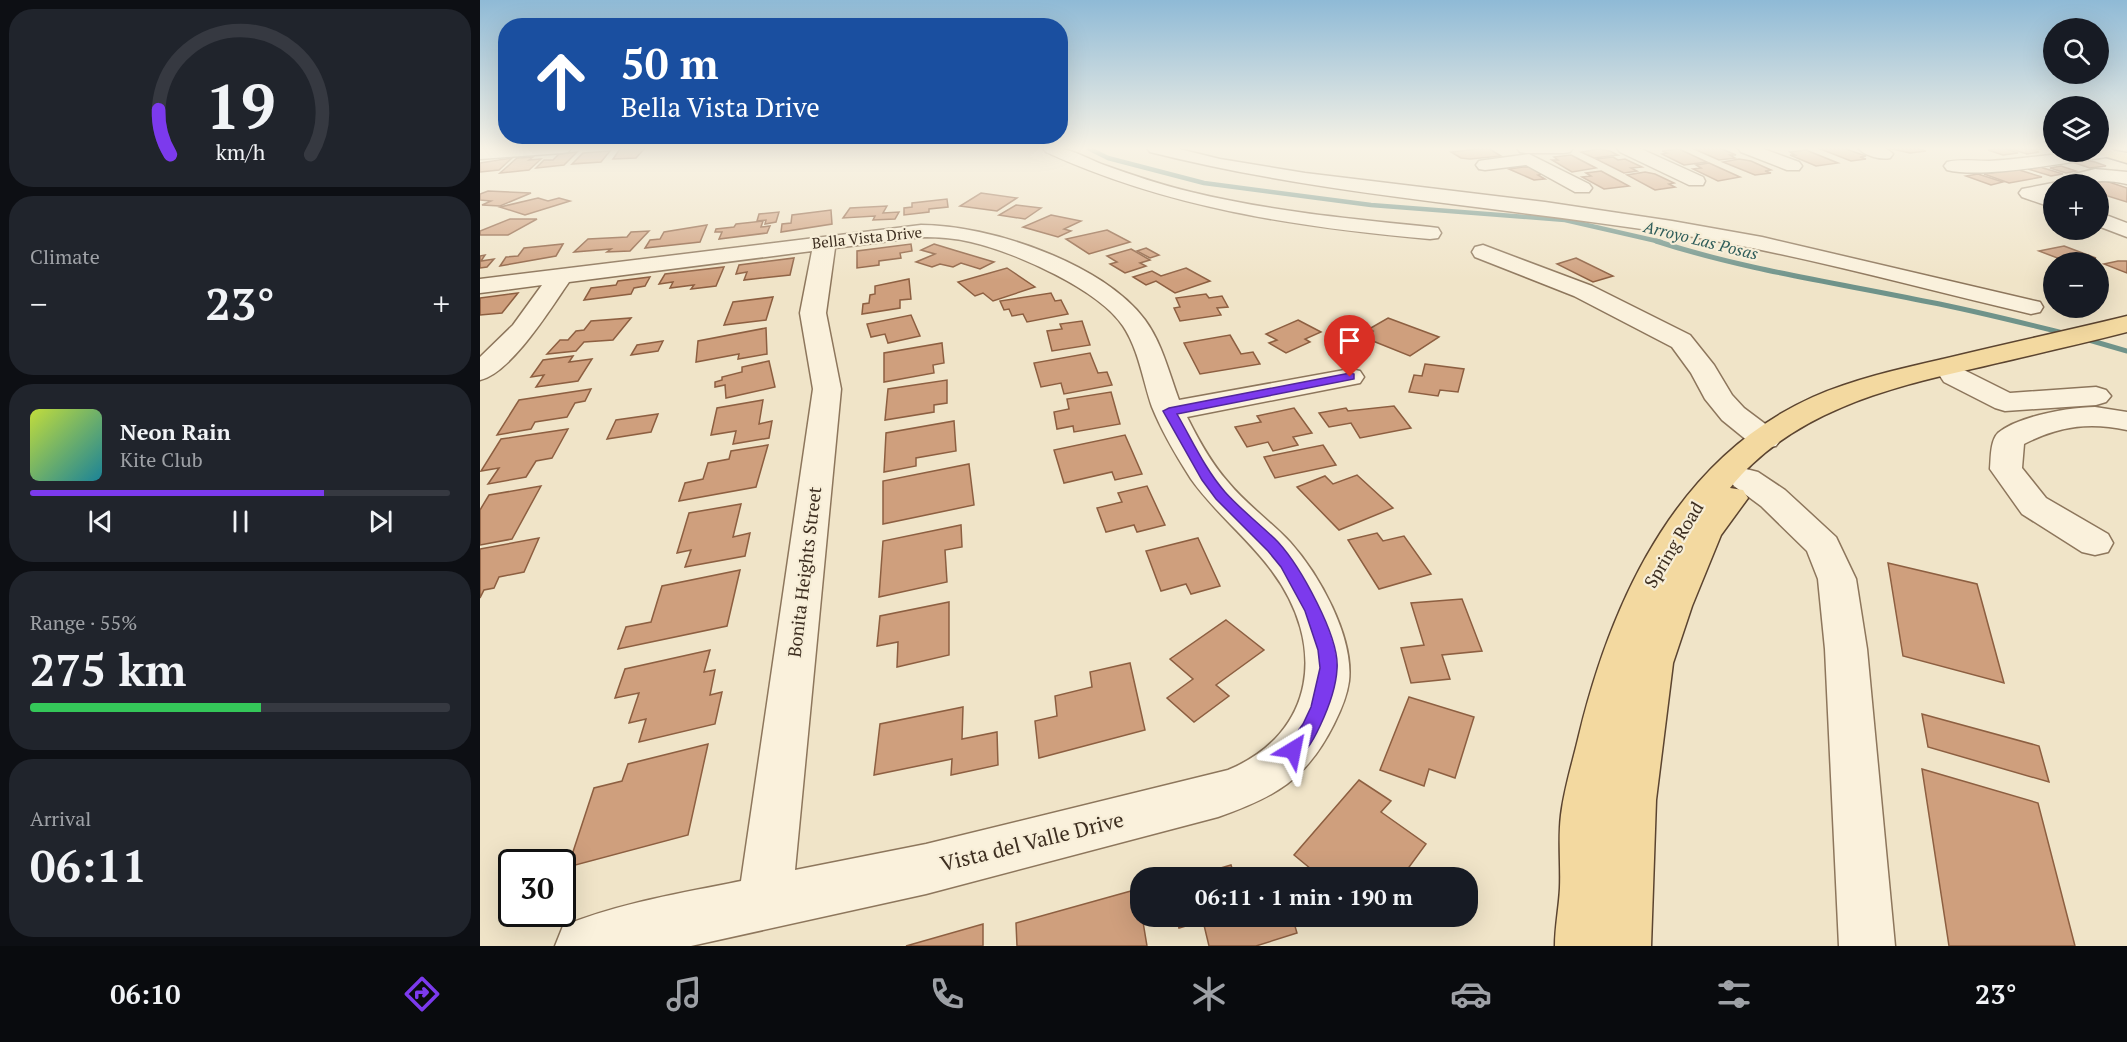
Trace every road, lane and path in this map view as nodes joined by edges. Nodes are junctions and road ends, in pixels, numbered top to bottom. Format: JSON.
{"nodes":[{"id":1,"x":1173,"y":192,"type":"edge"},
{"id":2,"x":1414,"y":192,"type":"edge"},
{"id":3,"x":2033,"y":192,"type":"edge"},
{"id":4,"x":2043,"y":198,"type":"edge"},
{"id":5,"x":1430,"y":233,"type":"dead end"},
{"id":6,"x":825,"y":242,"type":"junction"},
{"id":7,"x":1483,"y":252,"type":"dead end"},
{"id":8,"x":561,"y":276,"type":"junction"},
{"id":9,"x":480,"y":286,"type":"edge"},
{"id":10,"x":2031,"y":307,"type":"dead end"},
{"id":11,"x":2127,"y":324,"type":"edge"},
{"id":12,"x":2127,"y":336,"type":"edge"},
{"id":13,"x":2013,"y":356,"type":"junction"},
{"id":14,"x":480,"y":372,"type":"edge"},
{"id":15,"x":1954,"y":376,"type":"junction"},
{"id":16,"x":1350,"y":377,"type":"dead end"},
{"id":17,"x":2127,"y":399,"type":"edge"},
{"id":18,"x":1169,"y":411,"type":"junction"},
{"id":19,"x":2127,"y":422,"type":"edge"},
{"id":20,"x":1765,"y":439,"type":"junction"},
{"id":21,"x":1746,"y":479,"type":"junction"},
{"id":22,"x":2095,"y":543,"type":"dead end"},
{"id":23,"x":1300,"y":584,"type":"joint"},
{"id":24,"x":765,"y":903,"type":"junction"},
{"id":25,"x":583,"y":946,"type":"edge"},
{"id":26,"x":1583,"y":946,"type":"edge"},
{"id":27,"x":1623,"y":946,"type":"edge"},
{"id":28,"x":1867,"y":946,"type":"edge"}],
"edges":[{"from":1,"to":5,"type":"street"},
{"from":2,"to":10,"type":"street"},
{"from":3,"to":4,"type":"street"},
{"from":6,"to":8,"type":"street","name":"Bella Vista Drive"},
{"from":6,"to":18,"type":"street","name":"Bella Vista Drive"},
{"from":6,"to":24,"type":"street","name":"Bonita Heights Street"},
{"from":7,"to":20,"type":"street"},
{"from":8,"to":9,"type":"street","name":"Bella Vista Drive"},
{"from":8,"to":14,"type":"street"},
{"from":11,"to":13,"type":"main road","name":"Spring Road"},
{"from":12,"to":13,"type":"main road","name":"Spring Road"},
{"from":13,"to":15,"type":"main road","name":"Spring Road"},
{"from":13,"to":20,"type":"main road","name":"Spring Road"},
{"from":15,"to":17,"type":"street"},
{"from":15,"to":21,"type":"main road","name":"Spring Road"},
{"from":16,"to":18,"type":"street"},
{"from":18,"to":23,"type":"street","name":"Bella Vista Drive"},
{"from":19,"to":22,"type":"street"},
{"from":20,"to":26,"type":"main road","name":"Spring Road"},
{"from":21,"to":27,"type":"main road","name":"Spring Road"},
{"from":21,"to":28,"type":"street"},
{"from":23,"to":24,"type":"street","name":"Vista del Valle Drive"},
{"from":24,"to":25,"type":"street","name":"Vista del Valle Drive"}]}
